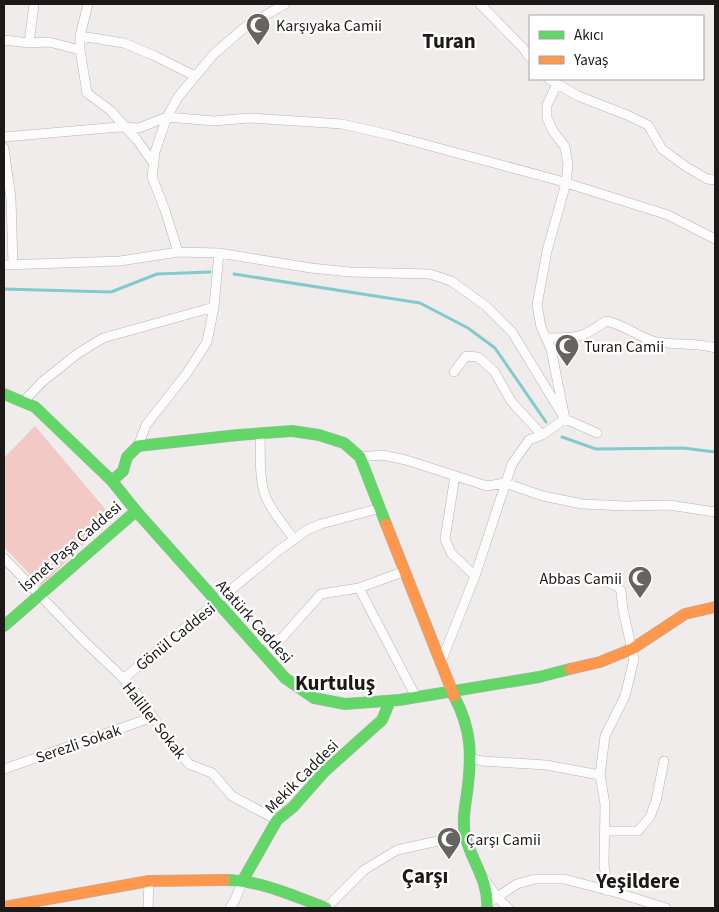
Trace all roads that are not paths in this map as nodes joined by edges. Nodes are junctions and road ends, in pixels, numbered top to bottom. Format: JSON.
{"nodes":[{"id":1,"x":34,"y":4,"type":"edge"},
{"id":2,"x":88,"y":4,"type":"edge"},
{"id":3,"x":285,"y":4,"type":"edge"},
{"id":4,"x":480,"y":4,"type":"edge"},
{"id":5,"x":80,"y":36,"type":"junction"},
{"id":6,"x":4,"y":40,"type":"edge"},
{"id":7,"x":29,"y":43,"type":"junction"},
{"id":8,"x":80,"y":50,"type":"junction"},
{"id":9,"x":529,"y":57,"type":"edge"},
{"id":10,"x":195,"y":76,"type":"junction"},
{"id":11,"x":551,"y":80,"type":"edge"},
{"id":12,"x":557,"y":84,"type":"junction"},
{"id":13,"x":167,"y":117,"type":"junction"},
{"id":14,"x":124,"y":127,"type":"junction"},
{"id":15,"x":4,"y":137,"type":"edge"},
{"id":16,"x":4,"y":148,"type":"edge"},
{"id":17,"x":154,"y":164,"type":"junction"},
{"id":18,"x":715,"y":180,"type":"edge"},
{"id":19,"x":566,"y":183,"type":"junction"},
{"id":20,"x":715,"y":240,"type":"edge"},
{"id":21,"x":178,"y":252,"type":"junction"},
{"id":22,"x":219,"y":253,"type":"junction"},
{"id":23,"x":8,"y":265,"type":"edge"},
{"id":24,"x":214,"y":307,"type":"junction"},
{"id":25,"x":546,"y":338,"type":"junction"},
{"id":26,"x":715,"y":348,"type":"edge"},
{"id":27,"x":454,"y":372,"type":"dead end"},
{"id":28,"x":4,"y":394,"type":"edge"},
{"id":29,"x":23,"y":402,"type":"junction"},
{"id":30,"x":565,"y":418,"type":"junction"},
{"id":31,"x":597,"y":432,"type":"dead end"},
{"id":32,"x":260,"y":433,"type":"junction"},
{"id":33,"x":542,"y":435,"type":"junction"},
{"id":34,"x":138,"y":446,"type":"junction"},
{"id":35,"x":360,"y":456,"type":"junction"},
{"id":36,"x":455,"y":476,"type":"junction"},
{"id":37,"x":112,"y":481,"type":"junction"},
{"id":38,"x":505,"y":483,"type":"junction"},
{"id":39,"x":380,"y":508,"type":"junction"},
{"id":40,"x":136,"y":511,"type":"junction"},
{"id":41,"x":715,"y":512,"type":"edge"},
{"id":42,"x":294,"y":539,"type":"junction"},
{"id":43,"x":4,"y":558,"type":"edge"},
{"id":44,"x":405,"y":571,"type":"junction"},
{"id":45,"x":475,"y":576,"type":"junction"},
{"id":46,"x":600,"y":579,"type":"dead end"},
{"id":47,"x":359,"y":588,"type":"junction"},
{"id":48,"x":40,"y":594,"type":"junction"},
{"id":49,"x":216,"y":602,"type":"junction"},
{"id":50,"x":715,"y":607,"type":"edge"},
{"id":51,"x":4,"y":626,"type":"edge"},
{"id":52,"x":255,"y":645,"type":"junction"},
{"id":53,"x":632,"y":650,"type":"junction"},
{"id":54,"x":441,"y":662,"type":"junction"},
{"id":55,"x":123,"y":679,"type":"junction"},
{"id":56,"x":448,"y":692,"type":"junction"},
{"id":57,"x":416,"y":697,"type":"junction"},
{"id":58,"x":390,"y":701,"type":"junction"},
{"id":59,"x":153,"y":717,"type":"junction"},
{"id":60,"x":470,"y":758,"type":"junction"},
{"id":61,"x":664,"y":762,"type":"dead end"},
{"id":62,"x":4,"y":769,"type":"edge"},
{"id":63,"x":600,"y":775,"type":"junction"},
{"id":64,"x":277,"y":820,"type":"junction"},
{"id":65,"x":605,"y":831,"type":"junction"},
{"id":66,"x":465,"y":835,"type":"junction"},
{"id":67,"x":243,"y":880,"type":"junction"},
{"id":68,"x":150,"y":881,"type":"junction"},
{"id":69,"x":608,"y":891,"type":"junction"},
{"id":70,"x":491,"y":903,"type":"edge"},
{"id":71,"x":4,"y":907,"type":"edge"},
{"id":72,"x":319,"y":907,"type":"edge"},
{"id":73,"x":148,"y":908,"type":"edge"},
{"id":74,"x":230,"y":908,"type":"edge"},
{"id":75,"x":508,"y":908,"type":"edge"},
{"id":76,"x":666,"y":908,"type":"edge"}],
"edges":[{"from":1,"to":7,"type":"street"},
{"from":2,"to":5,"type":"street"},
{"from":3,"to":10,"type":"street"},
{"from":4,"to":9,"type":"street"},
{"from":5,"to":8,"type":"street"},
{"from":5,"to":10,"type":"street"},
{"from":6,"to":7,"type":"street"},
{"from":7,"to":8,"type":"street"},
{"from":8,"to":14,"type":"street"},
{"from":10,"to":13,"type":"street"},
{"from":11,"to":12,"type":"street"},
{"from":12,"to":18,"type":"street"},
{"from":12,"to":19,"type":"street"},
{"from":13,"to":14,"type":"street"},
{"from":13,"to":17,"type":"street"},
{"from":13,"to":19,"type":"street"},
{"from":14,"to":15,"type":"street"},
{"from":14,"to":17,"type":"street"},
{"from":16,"to":23,"type":"street"},
{"from":17,"to":21,"type":"street"},
{"from":19,"to":20,"type":"street"},
{"from":19,"to":25,"type":"street"},
{"from":21,"to":22,"type":"street"},
{"from":21,"to":23,"type":"street"},
{"from":22,"to":24,"type":"street"},
{"from":22,"to":30,"type":"street"},
{"from":24,"to":29,"type":"street"},
{"from":24,"to":34,"type":"street"},
{"from":25,"to":26,"type":"street"},
{"from":25,"to":30,"type":"street"},
{"from":27,"to":33,"type":"street"},
{"from":28,"to":29,"type":"street","name":"Atatürk Caddesi"},
{"from":29,"to":37,"type":"street","name":"Atatürk Caddesi"},
{"from":30,"to":31,"type":"street"},
{"from":30,"to":33,"type":"street"},
{"from":32,"to":34,"type":"street"},
{"from":32,"to":35,"type":"street"},
{"from":32,"to":42,"type":"street"},
{"from":33,"to":38,"type":"street"},
{"from":34,"to":37,"type":"street"},
{"from":35,"to":36,"type":"street"},
{"from":35,"to":39,"type":"street"},
{"from":36,"to":38,"type":"street"},
{"from":36,"to":45,"type":"street"},
{"from":37,"to":40,"type":"street","name":"Atatürk Caddesi"},
{"from":38,"to":41,"type":"street"},
{"from":38,"to":45,"type":"street"},
{"from":39,"to":42,"type":"street","name":"Gönül Caddesi"},
{"from":39,"to":44,"type":"street"},
{"from":40,"to":48,"type":"street","name":"İsmet Paşa Caddesi"},
{"from":40,"to":49,"type":"street","name":"Atatürk Caddesi"},
{"from":42,"to":49,"type":"street","name":"Gönül Caddesi"},
{"from":43,"to":48,"type":"street","name":"Haliller Sokak"},
{"from":44,"to":47,"type":"street"},
{"from":44,"to":54,"type":"street"},
{"from":45,"to":54,"type":"street"},
{"from":46,"to":53,"type":"street"},
{"from":47,"to":52,"type":"street"},
{"from":47,"to":57,"type":"street"},
{"from":48,"to":51,"type":"street","name":"İsmet Paşa Caddesi"},
{"from":48,"to":55,"type":"street","name":"Haliller Sokak"},
{"from":49,"to":52,"type":"street","name":"Atatürk Caddesi"},
{"from":49,"to":55,"type":"street","name":"Gönül Caddesi"},
{"from":50,"to":53,"type":"street","name":"Atatürk Caddesi"},
{"from":52,"to":58,"type":"street","name":"Atatürk Caddesi"},
{"from":53,"to":56,"type":"street","name":"Atatürk Caddesi"},
{"from":53,"to":63,"type":"street"},
{"from":54,"to":56,"type":"street"},
{"from":55,"to":59,"type":"street","name":"Haliller Sokak"},
{"from":56,"to":57,"type":"street","name":"Atatürk Caddesi"},
{"from":56,"to":60,"type":"street"},
{"from":57,"to":58,"type":"street","name":"Atatürk Caddesi"},
{"from":58,"to":64,"type":"street","name":"Mekik Caddesi"},
{"from":59,"to":62,"type":"street","name":"Serezli Sokak"},
{"from":59,"to":64,"type":"street","name":"Haliller Sokak"},
{"from":60,"to":63,"type":"street"},
{"from":60,"to":66,"type":"street"},
{"from":61,"to":65,"type":"street"},
{"from":63,"to":65,"type":"street"},
{"from":64,"to":67,"type":"street","name":"Mekik Caddesi"},
{"from":65,"to":69,"type":"street"},
{"from":66,"to":70,"type":"street"},
{"from":66,"to":72,"type":"street"},
{"from":67,"to":68,"type":"street"},
{"from":67,"to":72,"type":"street"},
{"from":67,"to":74,"type":"street"},
{"from":68,"to":71,"type":"street"},
{"from":68,"to":73,"type":"street"},
{"from":69,"to":70,"type":"street"},
{"from":69,"to":76,"type":"street"},
{"from":70,"to":75,"type":"street"}]}
